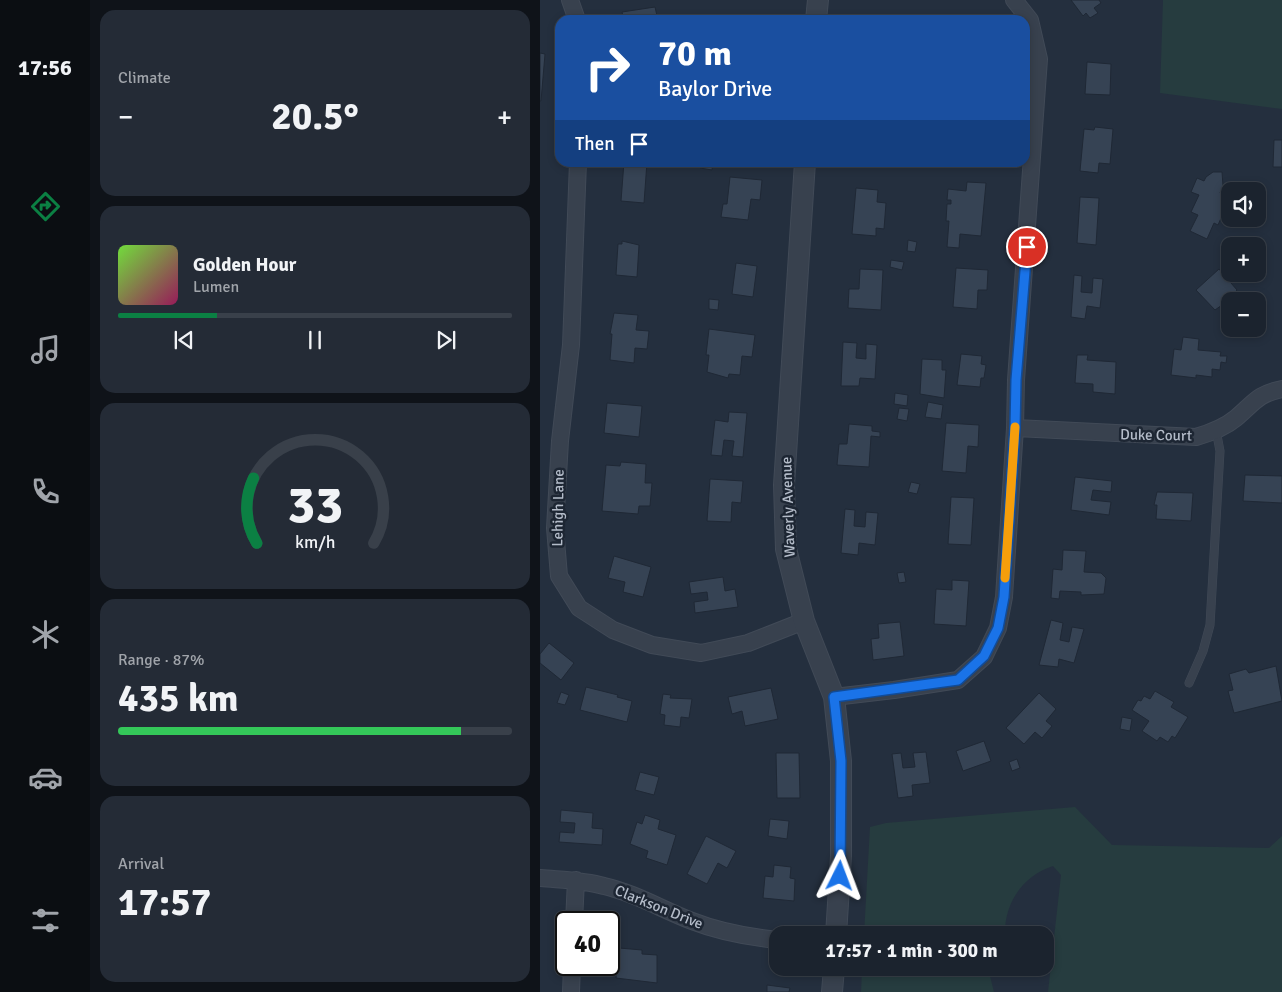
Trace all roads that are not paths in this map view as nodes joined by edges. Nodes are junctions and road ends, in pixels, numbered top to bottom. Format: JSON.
{"nodes":[{"id":1,"x":570,"y":0,"type":"edge"},
{"id":2,"x":818,"y":0,"type":"edge"},
{"id":3,"x":1014,"y":0,"type":"edge"},
{"id":4,"x":575,"y":15,"type":"edge"},
{"id":5,"x":816,"y":15,"type":"edge"},
{"id":6,"x":1026,"y":15,"type":"edge"},
{"id":7,"x":1030,"y":20,"type":"edge"},
{"id":8,"x":578,"y":167,"type":"edge"},
{"id":9,"x":805,"y":167,"type":"edge"},
{"id":10,"x":1282,"y":389,"type":"edge"},
{"id":11,"x":1015,"y":428,"type":"junction"},
{"id":12,"x":1216,"y":430,"type":"junction"},
{"id":13,"x":804,"y":622,"type":"junction"},
{"id":14,"x":1189,"y":683,"type":"dead end"},
{"id":15,"x":834,"y":697,"type":"junction"},
{"id":16,"x":540,"y":878,"type":"edge"},
{"id":17,"x":576,"y":880,"type":"junction"},
{"id":18,"x":575,"y":911,"type":"edge"},
{"id":19,"x":837,"y":926,"type":"edge"},
{"id":20,"x":769,"y":939,"type":"edge"},
{"id":21,"x":572,"y":976,"type":"edge"},
{"id":22,"x":833,"y":976,"type":"edge"},
{"id":23,"x":571,"y":992,"type":"edge"},
{"id":24,"x":832,"y":992,"type":"edge"}],
"edges":[{"from":1,"to":4,"type":"street"},
{"from":2,"to":5,"type":"street"},
{"from":3,"to":6,"type":"street"},
{"from":7,"to":11,"type":"street"},
{"from":8,"to":13,"type":"street","name":"Lehigh Lane"},
{"from":9,"to":13,"type":"street","name":"Waverly Avenue"},
{"from":10,"to":12,"type":"street","name":"Duke Court"},
{"from":11,"to":12,"type":"street","name":"Duke Court"},
{"from":11,"to":15,"type":"street"},
{"from":12,"to":14,"type":"lane"},
{"from":13,"to":15,"type":"street","name":"Waverly Avenue"},
{"from":15,"to":19,"type":"street","name":"Waverly Avenue"},
{"from":16,"to":17,"type":"street","name":"Clarkson Drive"},
{"from":17,"to":18,"type":"street"},
{"from":17,"to":20,"type":"street","name":"Clarkson Drive"},
{"from":21,"to":23,"type":"street"},
{"from":22,"to":24,"type":"street"}]}
